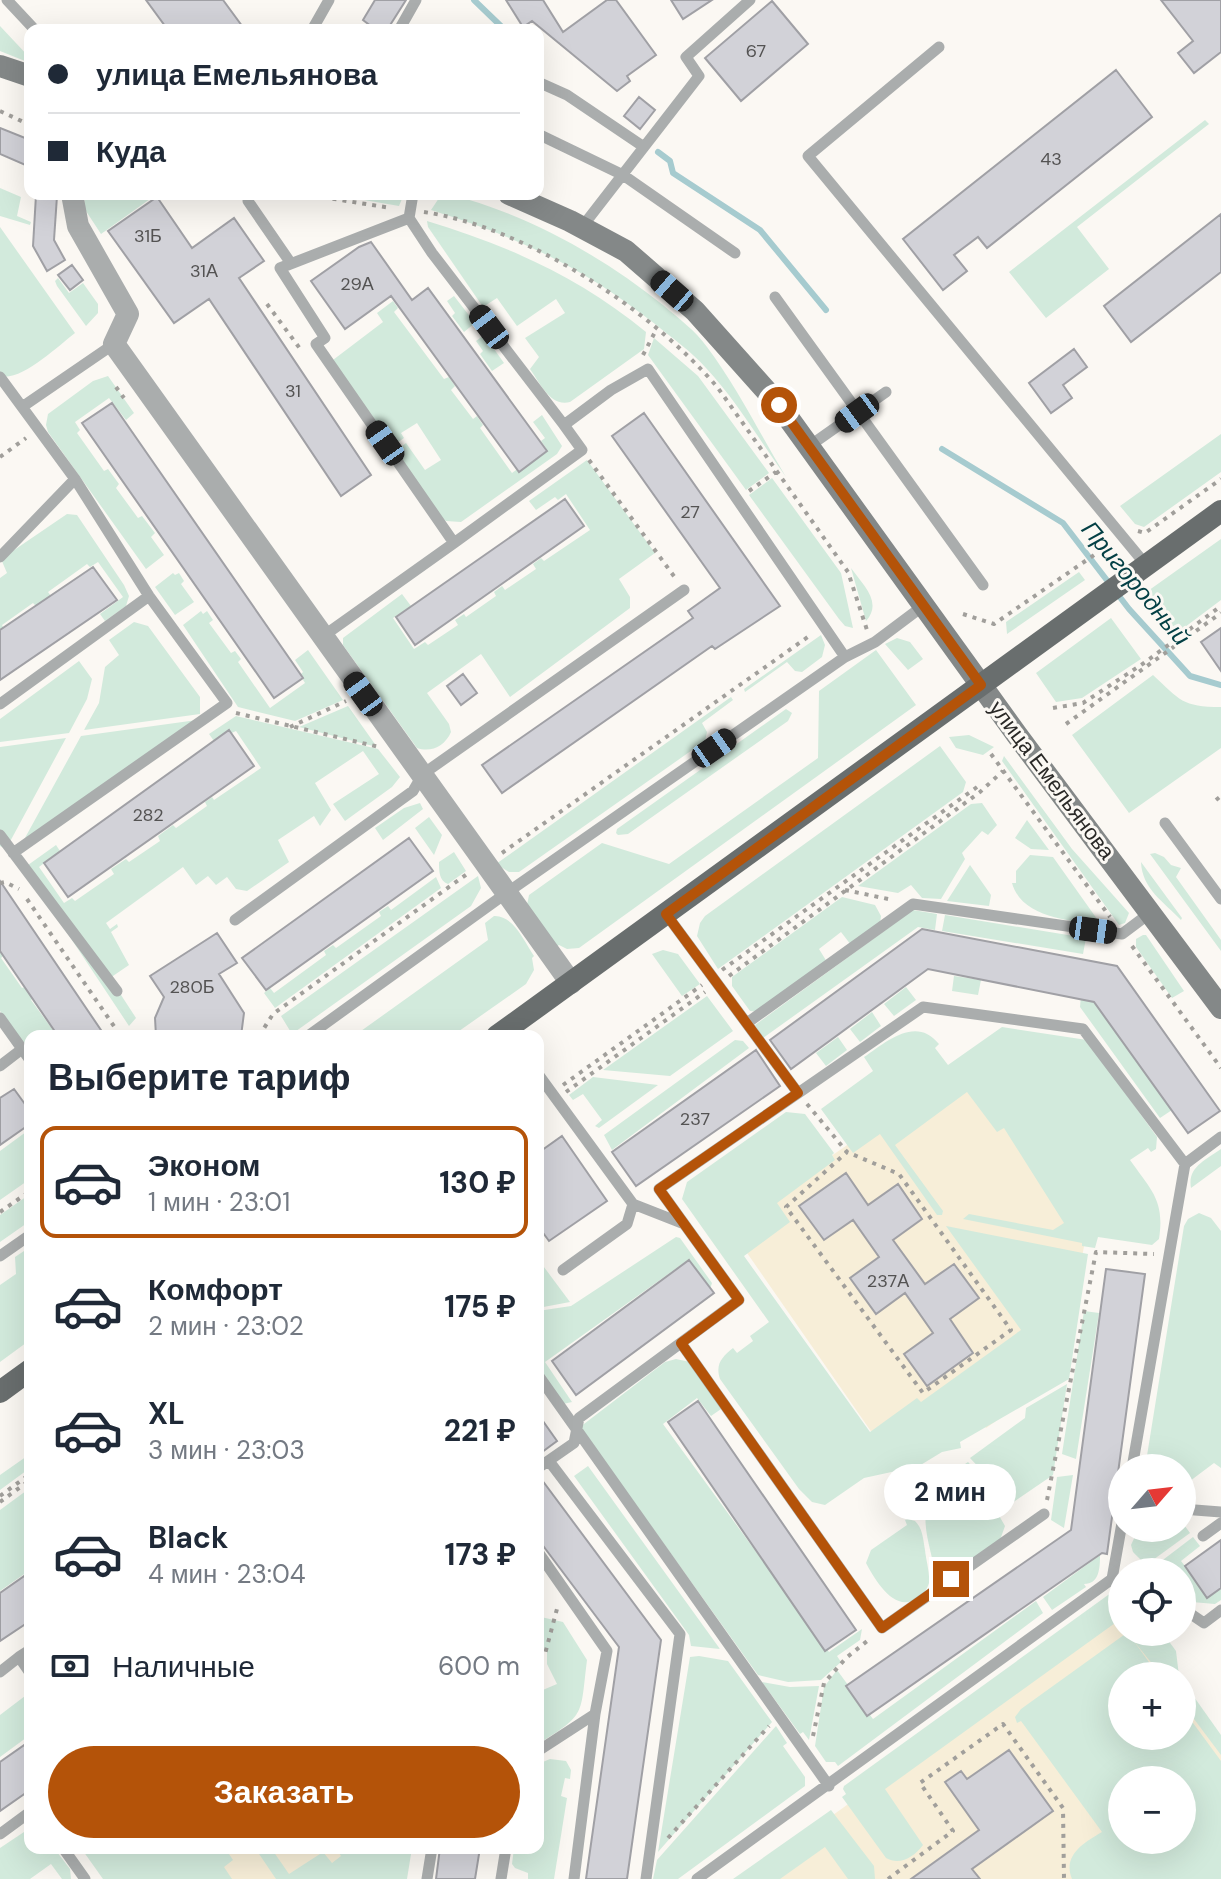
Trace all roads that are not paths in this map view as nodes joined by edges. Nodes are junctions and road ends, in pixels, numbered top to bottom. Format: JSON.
{"nodes":[{"id":1,"x":7,"y":0,"type":"edge"},
{"id":2,"x":329,"y":0,"type":"edge"},
{"id":3,"x":416,"y":0,"type":"edge"},
{"id":4,"x":750,"y":0,"type":"edge"},
{"id":5,"x":29,"y":24,"type":"edge"},
{"id":6,"x":315,"y":24,"type":"edge"},
{"id":7,"x":402,"y":24,"type":"edge"},
{"id":8,"x":939,"y":47,"type":"dead end"},
{"id":9,"x":0,"y":66,"type":"edge"},
{"id":10,"x":24,"y":74,"type":"edge"},
{"id":11,"x":544,"y":85,"type":"edge"},
{"id":12,"x":544,"y":137,"type":"edge"},
{"id":13,"x":644,"y":147,"type":"junction"},
{"id":14,"x":623,"y":175,"type":"junction"},
{"id":15,"x":73,"y":200,"type":"edge"},
{"id":16,"x":412,"y":200,"type":"edge"},
{"id":17,"x":522,"y":200,"type":"edge"},
{"id":18,"x":248,"y":201,"type":"dead end"},
{"id":19,"x":409,"y":218,"type":"junction"},
{"id":20,"x":582,"y":227,"type":"junction"},
{"id":21,"x":735,"y":253,"type":"dead end"},
{"id":22,"x":290,"y":262,"type":"junction"},
{"id":23,"x":775,"y":297,"type":"dead end"},
{"id":24,"x":114,"y":344,"type":"junction"},
{"id":25,"x":0,"y":377,"type":"edge"},
{"id":26,"x":886,"y":392,"type":"dead end"},
{"id":27,"x":22,"y":407,"type":"junction"},
{"id":28,"x":857,"y":413,"type":"junction"},
{"id":29,"x":564,"y":425,"type":"junction"},
{"id":30,"x":808,"y":447,"type":"junction"},
{"id":31,"x":75,"y":479,"type":"junction"},
{"id":32,"x":1221,"y":511,"type":"edge"},
{"id":33,"x":454,"y":543,"type":"junction"},
{"id":34,"x":0,"y":557,"type":"edge"},
{"id":35,"x":1146,"y":565,"type":"junction"},
{"id":36,"x":983,"y":585,"type":"dead end"},
{"id":37,"x":684,"y":590,"type":"road end"},
{"id":38,"x":149,"y":596,"type":"junction"},
{"id":39,"x":923,"y":606,"type":"junction"},
{"id":40,"x":322,"y":637,"type":"junction"},
{"id":41,"x":845,"y":657,"type":"junction"},
{"id":42,"x":981,"y":685,"type":"junction"},
{"id":43,"x":0,"y":704,"type":"edge"},
{"id":44,"x":423,"y":774,"type":"junction"},
{"id":45,"x":1165,"y":823,"type":"dead end"},
{"id":46,"x":0,"y":835,"type":"edge"},
{"id":47,"x":13,"y":853,"type":"junction"},
{"id":48,"x":505,"y":894,"type":"junction"},
{"id":49,"x":1221,"y":899,"type":"edge"},
{"id":50,"x":1150,"y":913,"type":"junction"},
{"id":51,"x":666,"y":914,"type":"junction"},
{"id":52,"x":235,"y":920,"type":"dead end"},
{"id":53,"x":571,"y":983,"type":"junction"},
{"id":54,"x":117,"y":991,"type":"dead end"},
{"id":55,"x":1221,"y":1008,"type":"edge"},
{"id":56,"x":0,"y":1018,"type":"edge"},
{"id":57,"x":747,"y":1023,"type":"junction"},
{"id":58,"x":316,"y":1030,"type":"edge"},
{"id":59,"x":510,"y":1030,"type":"edge"},
{"id":60,"x":22,"y":1049,"type":"junction"},
{"id":61,"x":24,"y":1052,"type":"edge"},
{"id":62,"x":0,"y":1066,"type":"edge"},
{"id":63,"x":544,"y":1083,"type":"edge"},
{"id":64,"x":798,"y":1093,"type":"junction"},
{"id":65,"x":1221,"y":1137,"type":"edge"},
{"id":66,"x":1185,"y":1164,"type":"junction"},
{"id":67,"x":633,"y":1204,"type":"junction"},
{"id":68,"x":684,"y":1224,"type":"junction"},
{"id":69,"x":24,"y":1239,"type":"edge"},
{"id":70,"x":0,"y":1256,"type":"edge"},
{"id":71,"x":563,"y":1270,"type":"dead end"},
{"id":72,"x":681,"y":1343,"type":"junction"},
{"id":73,"x":24,"y":1376,"type":"edge"},
{"id":74,"x":544,"y":1383,"type":"edge"},
{"id":75,"x":0,"y":1392,"type":"edge"},
{"id":76,"x":577,"y":1430,"type":"junction"},
{"id":77,"x":1134,"y":1454,"type":"edge"},
{"id":78,"x":549,"y":1461,"type":"junction"},
{"id":79,"x":544,"y":1464,"type":"edge"},
{"id":80,"x":1196,"y":1510,"type":"edge"},
{"id":81,"x":1221,"y":1512,"type":"edge"},
{"id":82,"x":1044,"y":1514,"type":"road end"},
{"id":83,"x":1221,"y":1523,"type":"edge"},
{"id":84,"x":1203,"y":1536,"type":"dead end"},
{"id":85,"x":544,"y":1561,"type":"edge"},
{"id":86,"x":1108,"y":1585,"type":"edge"},
{"id":87,"x":1221,"y":1610,"type":"edge"},
{"id":88,"x":1196,"y":1618,"type":"edge"},
{"id":89,"x":24,"y":1654,"type":"edge"},
{"id":90,"x":19,"y":1657,"type":"junction"},
{"id":91,"x":24,"y":1664,"type":"edge"},
{"id":92,"x":0,"y":1672,"type":"edge"},
{"id":93,"x":595,"y":1714,"type":"junction"},
{"id":94,"x":544,"y":1747,"type":"edge"},
{"id":95,"x":829,"y":1786,"type":"junction"},
{"id":96,"x":24,"y":1816,"type":"edge"},
{"id":97,"x":0,"y":1834,"type":"edge"},
{"id":98,"x":67,"y":1854,"type":"edge"},
{"id":99,"x":431,"y":1854,"type":"edge"},
{"id":100,"x":505,"y":1854,"type":"edge"},
{"id":101,"x":85,"y":1879,"type":"edge"},
{"id":102,"x":427,"y":1879,"type":"edge"},
{"id":103,"x":501,"y":1879,"type":"edge"},
{"id":104,"x":574,"y":1879,"type":"edge"},
{"id":105,"x":646,"y":1879,"type":"edge"},
{"id":106,"x":697,"y":1879,"type":"edge"}],
"edges":[{"from":1,"to":5,"type":"lane"},
{"from":2,"to":6,"type":"lane"},
{"from":3,"to":7,"type":"lane"},
{"from":4,"to":13,"type":"lane"},
{"from":8,"to":35,"type":"lane"},
{"from":9,"to":10,"type":"main road"},
{"from":11,"to":13,"type":"lane"},
{"from":12,"to":14,"type":"lane"},
{"from":13,"to":14,"type":"lane"},
{"from":14,"to":20,"type":"lane"},
{"from":14,"to":21,"type":"lane"},
{"from":15,"to":24,"type":"street"},
{"from":16,"to":19,"type":"lane"},
{"from":17,"to":20,"type":"main road","name":"улица Емельянова"},
{"from":18,"to":22,"type":"lane"},
{"from":19,"to":22,"type":"lane"},
{"from":19,"to":29,"type":"lane"},
{"from":20,"to":30,"type":"main road","name":"улица Емельянова"},
{"from":22,"to":33,"type":"lane"},
{"from":23,"to":28,"type":"lane"},
{"from":24,"to":27,"type":"lane"},
{"from":24,"to":40,"type":"street"},
{"from":25,"to":27,"type":"lane"},
{"from":26,"to":28,"type":"lane"},
{"from":27,"to":31,"type":"lane"},
{"from":28,"to":30,"type":"lane"},
{"from":28,"to":36,"type":"lane"},
{"from":29,"to":33,"type":"lane"},
{"from":29,"to":41,"type":"lane"},
{"from":30,"to":39,"type":"main road","name":"улица Емельянова"},
{"from":31,"to":34,"type":"lane"},
{"from":31,"to":38,"type":"lane"},
{"from":32,"to":35,"type":"main road"},
{"from":33,"to":40,"type":"lane"},
{"from":35,"to":42,"type":"main road"},
{"from":37,"to":44,"type":"lane"},
{"from":38,"to":43,"type":"lane"},
{"from":38,"to":47,"type":"lane"},
{"from":39,"to":41,"type":"lane"},
{"from":39,"to":42,"type":"main road","name":"улица Емельянова"},
{"from":40,"to":44,"type":"street"},
{"from":41,"to":48,"type":"lane"},
{"from":42,"to":50,"type":"main road","name":"улица Емельянова"},
{"from":42,"to":51,"type":"main road"},
{"from":44,"to":48,"type":"street"},
{"from":44,"to":52,"type":"lane"},
{"from":45,"to":49,"type":"lane"},
{"from":46,"to":47,"type":"lane"},
{"from":47,"to":54,"type":"lane"},
{"from":48,"to":53,"type":"street"},
{"from":48,"to":58,"type":"lane"},
{"from":50,"to":55,"type":"main road","name":"улица Емельянова"},
{"from":50,"to":57,"type":"lane"},
{"from":51,"to":53,"type":"main road"},
{"from":51,"to":57,"type":"lane"},
{"from":53,"to":59,"type":"main road"},
{"from":56,"to":60,"type":"lane"},
{"from":57,"to":64,"type":"lane"},
{"from":60,"to":61,"type":"lane"},
{"from":60,"to":62,"type":"lane"},
{"from":63,"to":67,"type":"lane"},
{"from":64,"to":66,"type":"lane"},
{"from":64,"to":68,"type":"lane"},
{"from":65,"to":66,"type":"lane"},
{"from":66,"to":77,"type":"lane"},
{"from":67,"to":68,"type":"lane"},
{"from":67,"to":71,"type":"lane"},
{"from":68,"to":72,"type":"lane"},
{"from":69,"to":70,"type":"lane"},
{"from":72,"to":76,"type":"lane"},
{"from":72,"to":82,"type":"lane"},
{"from":73,"to":75,"type":"main road"},
{"from":74,"to":76,"type":"lane"},
{"from":76,"to":78,"type":"lane"},
{"from":76,"to":95,"type":"lane"},
{"from":78,"to":79,"type":"lane"},
{"from":78,"to":105,"type":"lane"},
{"from":80,"to":81,"type":"lane"},
{"from":83,"to":84,"type":"lane"},
{"from":85,"to":93,"type":"lane"},
{"from":86,"to":95,"type":"lane"},
{"from":87,"to":88,"type":"lane"},
{"from":89,"to":90,"type":"lane"},
{"from":90,"to":91,"type":"lane"},
{"from":90,"to":92,"type":"lane"},
{"from":93,"to":94,"type":"lane"},
{"from":93,"to":104,"type":"lane"},
{"from":95,"to":106,"type":"lane"},
{"from":96,"to":97,"type":"lane"},
{"from":98,"to":101,"type":"lane"},
{"from":99,"to":102,"type":"lane"},
{"from":100,"to":103,"type":"lane"}]}
